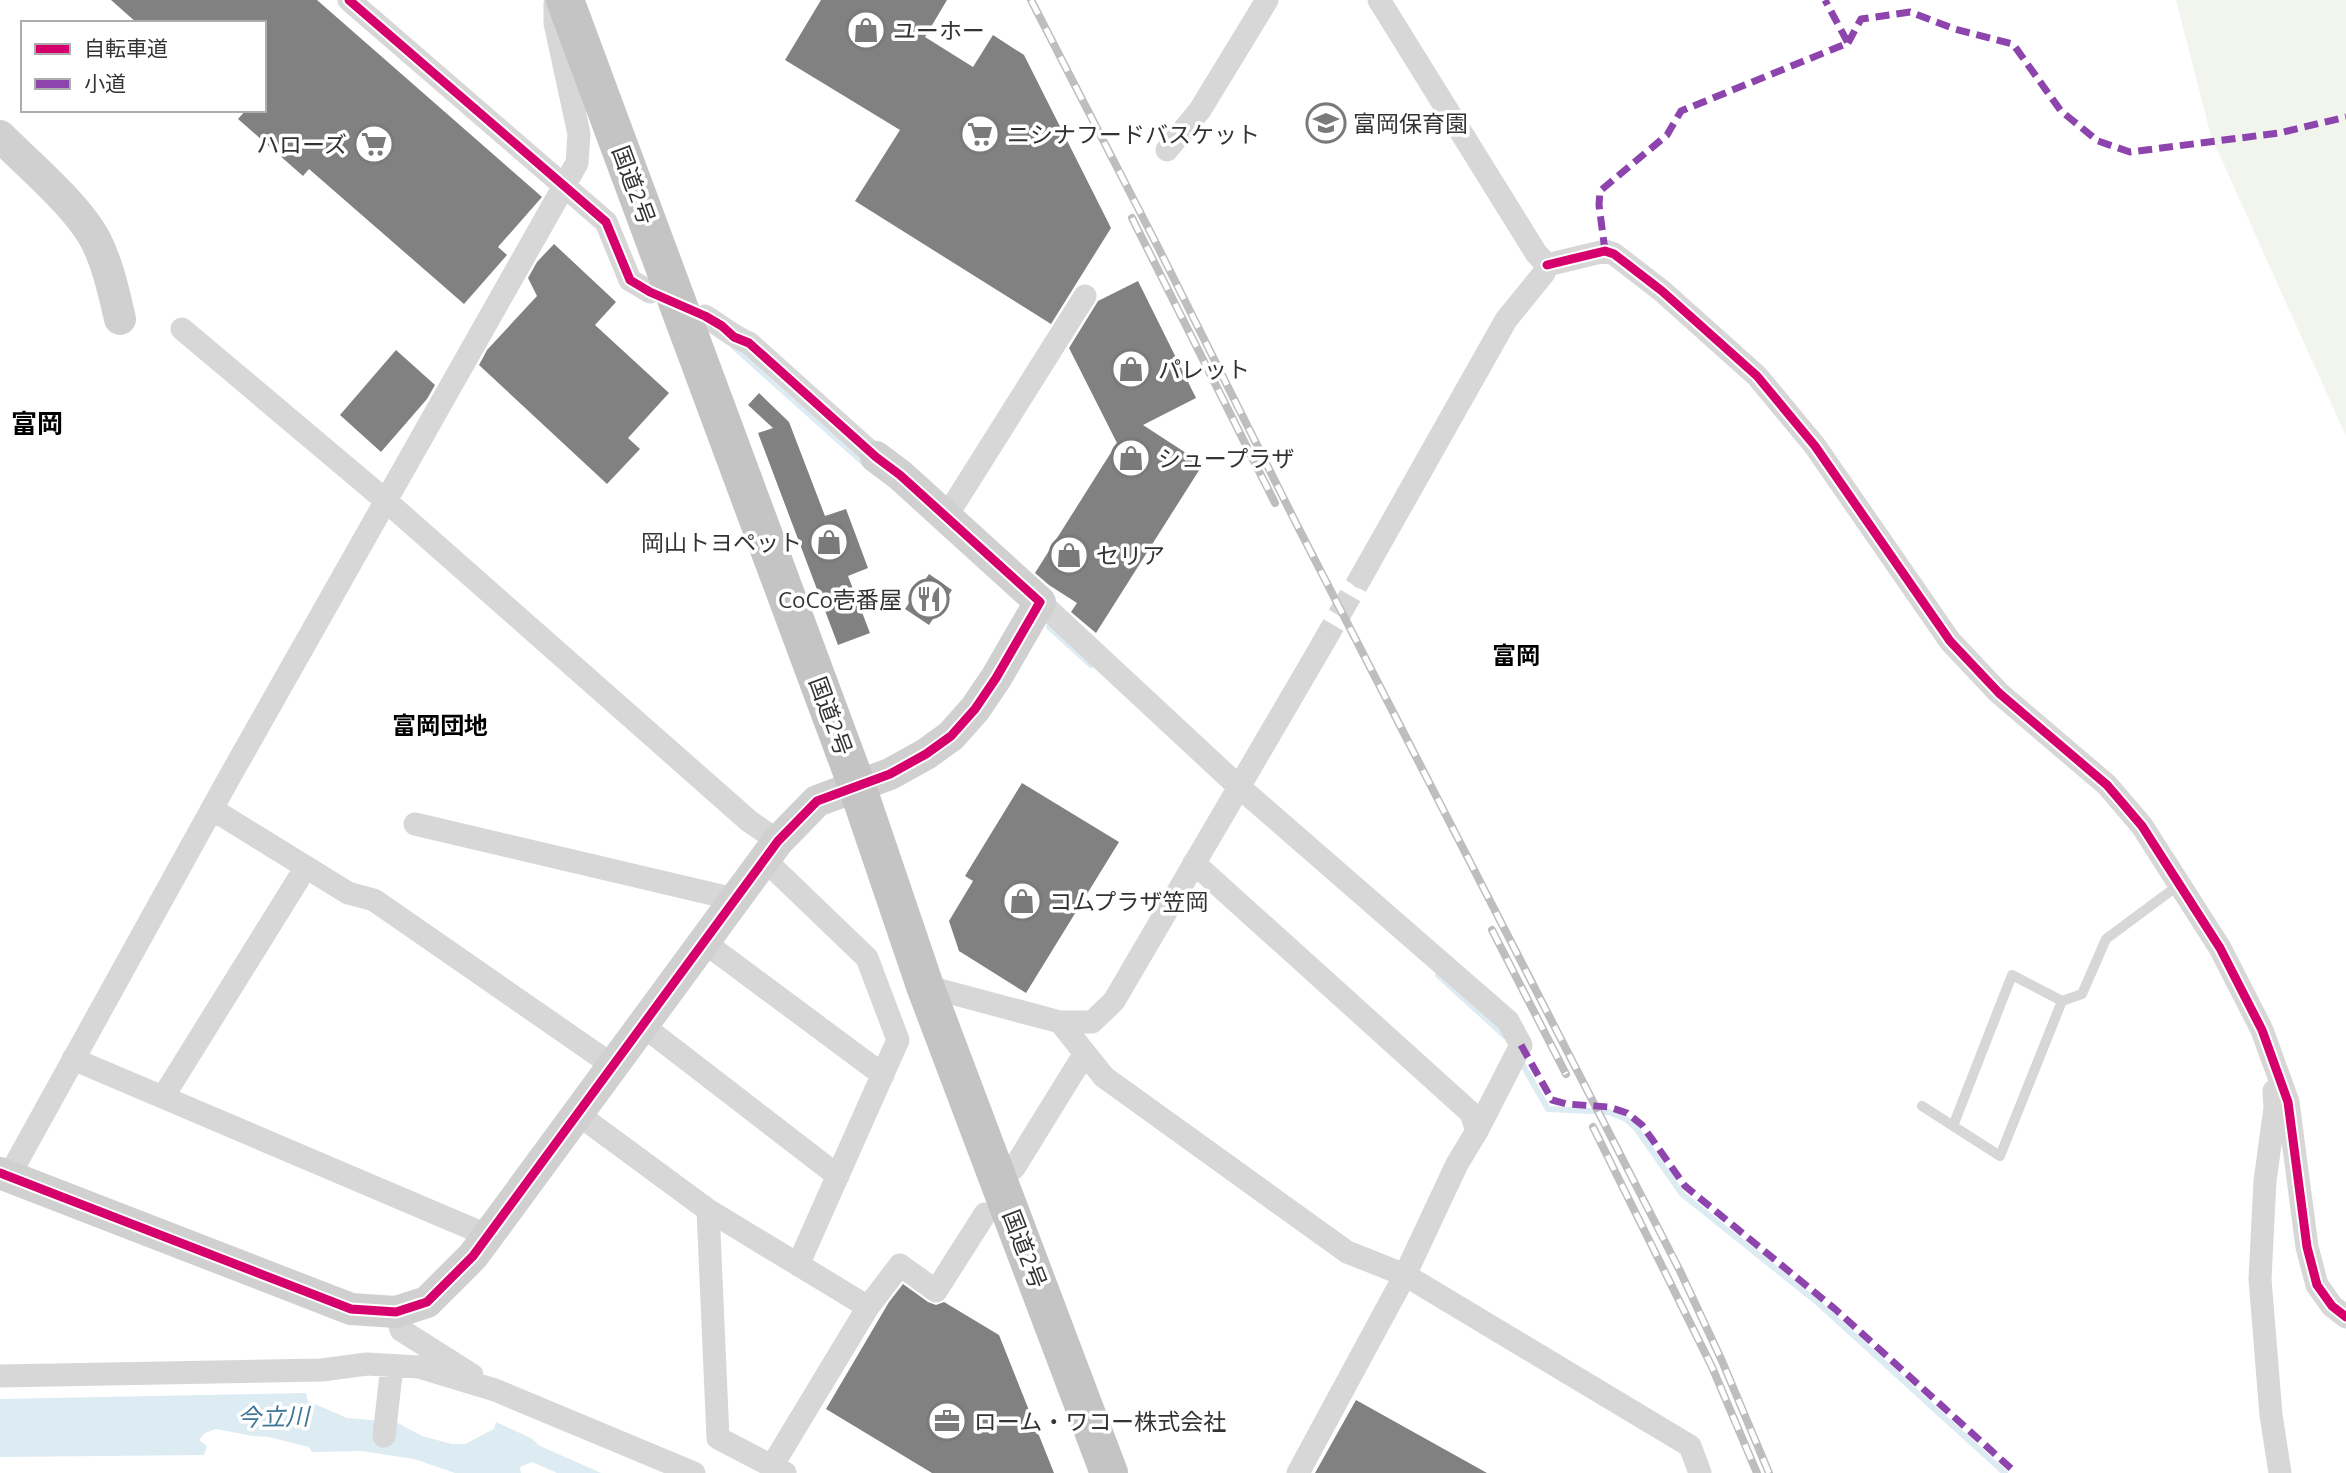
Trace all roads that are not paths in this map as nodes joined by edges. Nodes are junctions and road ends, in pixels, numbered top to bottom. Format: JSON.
{"nodes":[{"id":1,"x":349,"y":0,"type":"edge"},
{"id":2,"x":555,"y":0,"type":"edge"},
{"id":3,"x":565,"y":0,"type":"edge"},
{"id":4,"x":1379,"y":0,"type":"edge"},
{"id":5,"x":1258,"y":5,"type":"edge"},
{"id":6,"x":0,"y":136,"type":"edge"},
{"id":7,"x":1167,"y":150,"type":"dead end"},
{"id":8,"x":561,"y":190,"type":"junction"},
{"id":9,"x":1547,"y":265,"type":"junction"},
{"id":10,"x":650,"y":292,"type":"dead end"},
{"id":11,"x":1086,"y":296,"type":"dead end"},
{"id":12,"x":705,"y":316,"type":"dead end"},
{"id":13,"x":120,"y":319,"type":"dead end"},
{"id":14,"x":182,"y":329,"type":"dead end"},
{"id":15,"x":876,"y":457,"type":"joint"},
{"id":16,"x":385,"y":500,"type":"junction"},
{"id":17,"x":946,"y":517,"type":"junction"},
{"id":18,"x":1361,"y":577,"type":"tunnel mouth"},
{"id":19,"x":1040,"y":602,"type":"junction"},
{"id":20,"x":1322,"y":645,"type":"tunnel mouth"},
{"id":21,"x":857,"y":786,"type":"junction"},
{"id":22,"x":1235,"y":791,"type":"junction"},
{"id":23,"x":212,"y":809,"type":"junction"},
{"id":24,"x":415,"y":824,"type":"dead end"},
{"id":25,"x":771,"y":850,"type":"junction"},
{"id":26,"x":1194,"y":863,"type":"junction"},
{"id":27,"x":306,"y":867,"type":"junction"},
{"id":28,"x":2180,"y":884,"type":"junction"},
{"id":29,"x":734,"y":899,"type":"junction"},
{"id":30,"x":704,"y":942,"type":"junction"},
{"id":31,"x":925,"y":986,"type":"junction"},
{"id":32,"x":2062,"y":1002,"type":"junction"},
{"id":33,"x":1060,"y":1022,"type":"junction"},
{"id":34,"x":642,"y":1025,"type":"junction"},
{"id":35,"x":1085,"y":1053,"type":"junction"},
{"id":36,"x":73,"y":1059,"type":"junction"},
{"id":37,"x":2272,"y":1060,"type":"junction"},
{"id":38,"x":612,"y":1065,"type":"junction"},
{"id":39,"x":883,"y":1075,"type":"junction"},
{"id":40,"x":163,"y":1097,"type":"junction"},
{"id":41,"x":1922,"y":1106,"type":"dead end"},
{"id":42,"x":579,"y":1115,"type":"junction"},
{"id":43,"x":1953,"y":1126,"type":"junction"},
{"id":44,"x":1477,"y":1132,"type":"junction"},
{"id":45,"x":1014,"y":1168,"type":"dead end"},
{"id":46,"x":4,"y":1175,"type":"edge"},
{"id":47,"x":838,"y":1176,"type":"junction"},
{"id":48,"x":708,"y":1210,"type":"junction"},
{"id":49,"x":985,"y":1214,"type":"dead end"},
{"id":50,"x":489,"y":1236,"type":"junction"},
{"id":51,"x":798,"y":1265,"type":"junction"},
{"id":52,"x":1405,"y":1275,"type":"junction"},
{"id":53,"x":868,"y":1307,"type":"junction"},
{"id":54,"x":396,"y":1312,"type":"junction"},
{"id":55,"x":2346,"y":1317,"type":"edge"},
{"id":56,"x":391,"y":1372,"type":"junction"},
{"id":57,"x":0,"y":1376,"type":"edge"},
{"id":58,"x":495,"y":1390,"type":"junction"},
{"id":59,"x":384,"y":1436,"type":"dead end"},
{"id":60,"x":778,"y":1469,"type":"edge"},
{"id":61,"x":694,"y":1473,"type":"edge"},
{"id":62,"x":1109,"y":1473,"type":"edge"},
{"id":63,"x":1298,"y":1473,"type":"edge"},
{"id":64,"x":1700,"y":1473,"type":"edge"},
{"id":65,"x":2280,"y":1473,"type":"edge"}],
"edges":[{"from":1,"to":8,"type":"street"},
{"from":2,"to":8,"type":"street"},
{"from":3,"to":21,"type":"highway","name":"国道2号"},
{"from":4,"to":9,"type":"street"},
{"from":5,"to":7,"type":"street"},
{"from":6,"to":13,"type":"street"},
{"from":8,"to":10,"type":"street"},
{"from":8,"to":16,"type":"street"},
{"from":9,"to":18,"type":"street"},
{"from":9,"to":28,"type":"street"},
{"from":11,"to":17,"type":"street"},
{"from":12,"to":15,"type":"street"},
{"from":14,"to":16,"type":"street"},
{"from":15,"to":17,"type":"street"},
{"from":16,"to":23,"type":"street"},
{"from":16,"to":25,"type":"street"},
{"from":17,"to":19,"type":"street"},
{"from":19,"to":21,"type":"street"},
{"from":19,"to":22,"type":"street"},
{"from":20,"to":22,"type":"street"},
{"from":21,"to":25,"type":"street"},
{"from":21,"to":31,"type":"highway","name":"国道2号"},
{"from":22,"to":26,"type":"street"},
{"from":22,"to":44,"type":"street"},
{"from":23,"to":27,"type":"street"},
{"from":23,"to":36,"type":"street"},
{"from":24,"to":29,"type":"street"},
{"from":25,"to":29,"type":"street"},
{"from":25,"to":39,"type":"street"},
{"from":26,"to":33,"type":"street"},
{"from":26,"to":44,"type":"street"},
{"from":27,"to":38,"type":"street"},
{"from":27,"to":40,"type":"street"},
{"from":28,"to":32,"type":"lane"},
{"from":28,"to":37,"type":"street"},
{"from":29,"to":30,"type":"street"},
{"from":30,"to":34,"type":"street"},
{"from":30,"to":39,"type":"street"},
{"from":31,"to":33,"type":"street"},
{"from":31,"to":62,"type":"highway","name":"国道2号"},
{"from":32,"to":43,"type":"lane"},
{"from":32,"to":43,"type":"lane"},
{"from":33,"to":35,"type":"street"},
{"from":34,"to":38,"type":"street"},
{"from":34,"to":47,"type":"street"},
{"from":35,"to":45,"type":"street"},
{"from":35,"to":52,"type":"street"},
{"from":36,"to":40,"type":"street"},
{"from":36,"to":46,"type":"street"},
{"from":37,"to":55,"type":"street"},
{"from":37,"to":65,"type":"street"},
{"from":38,"to":42,"type":"street"},
{"from":39,"to":47,"type":"street"},
{"from":40,"to":50,"type":"street"},
{"from":41,"to":43,"type":"lane"},
{"from":42,"to":48,"type":"street"},
{"from":42,"to":50,"type":"street"},
{"from":44,"to":52,"type":"street"},
{"from":46,"to":54,"type":"street"},
{"from":47,"to":51,"type":"street"},
{"from":48,"to":51,"type":"street"},
{"from":48,"to":60,"type":"street"},
{"from":49,"to":53,"type":"street"},
{"from":50,"to":54,"type":"street"},
{"from":51,"to":53,"type":"street"},
{"from":52,"to":63,"type":"street"},
{"from":52,"to":64,"type":"street"},
{"from":53,"to":60,"type":"street"},
{"from":54,"to":58,"type":"street"},
{"from":56,"to":57,"type":"street"},
{"from":56,"to":58,"type":"street"},
{"from":56,"to":59,"type":"street"},
{"from":58,"to":61,"type":"street"}]}
